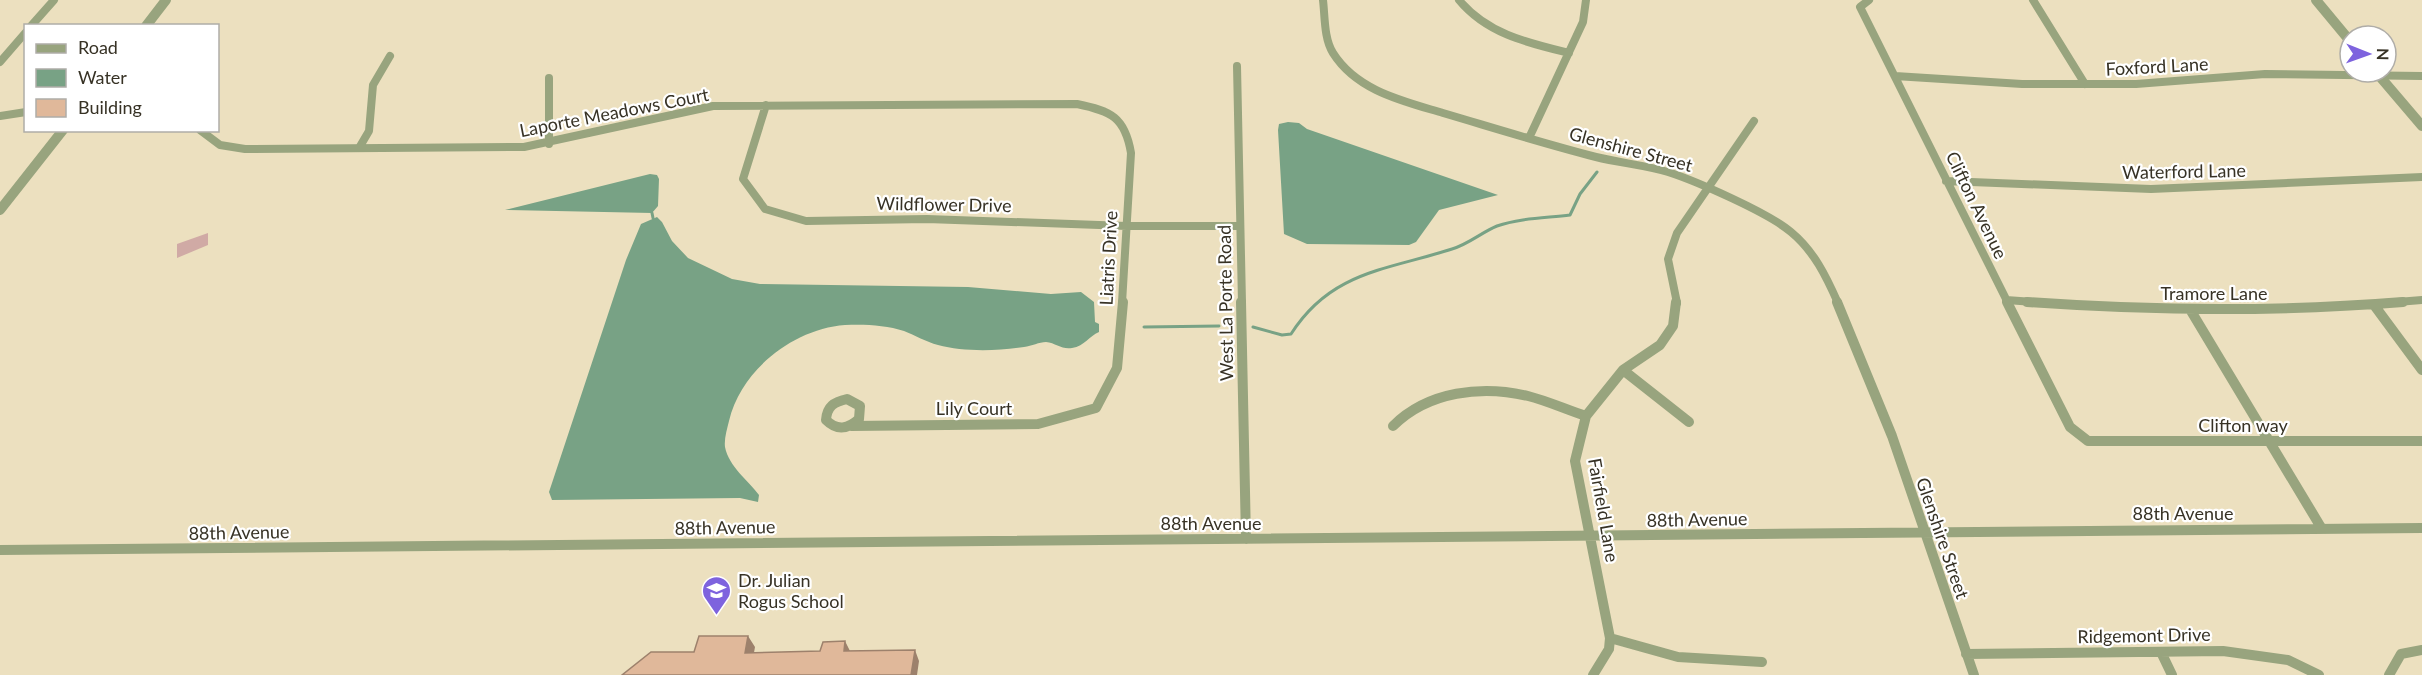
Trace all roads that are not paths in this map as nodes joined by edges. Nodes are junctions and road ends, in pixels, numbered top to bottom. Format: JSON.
{"nodes":[{"id":1,"x":54,"y":0,"type":"edge"},
{"id":2,"x":166,"y":0,"type":"edge"},
{"id":3,"x":1323,"y":0,"type":"edge"},
{"id":4,"x":1459,"y":0,"type":"edge"},
{"id":5,"x":1586,"y":0,"type":"edge"},
{"id":6,"x":1869,"y":0,"type":"edge"},
{"id":7,"x":2033,"y":0,"type":"edge"},
{"id":8,"x":2316,"y":0,"type":"edge"},
{"id":9,"x":33,"y":24,"type":"edge"},
{"id":10,"x":148,"y":24,"type":"edge"},
{"id":11,"x":2338,"y":27,"type":"edge"},
{"id":12,"x":24,"y":34,"type":"edge"},
{"id":13,"x":1569,"y":52,"type":"junction"},
{"id":14,"x":390,"y":56,"type":"dead end"},
{"id":15,"x":0,"y":62,"type":"edge"},
{"id":16,"x":1237,"y":66,"type":"dead end"},
{"id":17,"x":2338,"y":74,"type":"edge"},
{"id":18,"x":2398,"y":75,"type":"edge"},
{"id":19,"x":1894,"y":76,"type":"junction"},
{"id":20,"x":2422,"y":76,"type":"edge"},
{"id":21,"x":549,"y":78,"type":"dead end"},
{"id":22,"x":2085,"y":84,"type":"junction"},
{"id":23,"x":2386,"y":84,"type":"edge"},
{"id":24,"x":765,"y":105,"type":"junction"},
{"id":25,"x":24,"y":112,"type":"edge"},
{"id":26,"x":1110,"y":112,"type":"joint"},
{"id":27,"x":0,"y":116,"type":"edge"},
{"id":28,"x":1754,"y":121,"type":"dead end"},
{"id":29,"x":2422,"y":126,"type":"edge"},
{"id":30,"x":61,"y":132,"type":"edge"},
{"id":31,"x":202,"y":132,"type":"edge"},
{"id":32,"x":1529,"y":138,"type":"junction"},
{"id":33,"x":549,"y":144,"type":"junction"},
{"id":34,"x":359,"y":148,"type":"junction"},
{"id":35,"x":2422,"y":177,"type":"edge"},
{"id":36,"x":1946,"y":181,"type":"junction"},
{"id":37,"x":1708,"y":188,"type":"junction"},
{"id":38,"x":0,"y":210,"type":"edge"},
{"id":39,"x":1126,"y":226,"type":"junction"},
{"id":40,"x":1240,"y":226,"type":"junction"},
{"id":41,"x":2006,"y":300,"type":"junction"},
{"id":42,"x":2422,"y":300,"type":"edge"},
{"id":43,"x":2374,"y":305,"type":"junction"},
{"id":44,"x":2191,"y":311,"type":"junction"},
{"id":45,"x":1623,"y":370,"type":"junction"},
{"id":46,"x":2422,"y":370,"type":"edge"},
{"id":47,"x":1096,"y":408,"type":"joint"},
{"id":48,"x":1586,"y":416,"type":"junction"},
{"id":49,"x":1689,"y":422,"type":"dead end"},
{"id":50,"x":850,"y":426,"type":"dead end"},
{"id":51,"x":1393,"y":426,"type":"dead end"},
{"id":52,"x":2070,"y":427,"type":"joint"},
{"id":53,"x":2272,"y":441,"type":"junction"},
{"id":54,"x":2422,"y":441,"type":"edge"},
{"id":55,"x":2422,"y":528,"type":"edge"},
{"id":56,"x":2322,"y":529,"type":"junction"},
{"id":57,"x":1923,"y":531,"type":"junction"},
{"id":58,"x":1592,"y":537,"type":"junction"},
{"id":59,"x":1246,"y":539,"type":"junction"},
{"id":60,"x":0,"y":550,"type":"edge"},
{"id":61,"x":1610,"y":638,"type":"junction"},
{"id":62,"x":2422,"y":650,"type":"edge"},
{"id":63,"x":2161,"y":652,"type":"junction"},
{"id":64,"x":1966,"y":654,"type":"junction"},
{"id":65,"x":1762,"y":662,"type":"dead end"},
{"id":66,"x":1593,"y":675,"type":"edge"},
{"id":67,"x":1974,"y":675,"type":"edge"},
{"id":68,"x":2172,"y":675,"type":"edge"},
{"id":69,"x":2319,"y":675,"type":"edge"},
{"id":70,"x":2389,"y":675,"type":"edge"}],
"edges":[{"from":1,"to":9,"type":"street"},
{"from":2,"to":10,"type":"street"},
{"from":3,"to":32,"type":"street","name":"Glenshire Street"},
{"from":4,"to":13,"type":"street"},
{"from":5,"to":13,"type":"street"},
{"from":6,"to":19,"type":"street","name":"Clifton Avenue"},
{"from":7,"to":22,"type":"street"},
{"from":8,"to":11,"type":"street"},
{"from":12,"to":15,"type":"street"},
{"from":13,"to":32,"type":"street"},
{"from":14,"to":34,"type":"street"},
{"from":16,"to":40,"type":"street","name":"West La Porte Road"},
{"from":17,"to":22,"type":"street","name":"Foxford Lane"},
{"from":18,"to":20,"type":"street","name":"Foxford Lane"},
{"from":19,"to":22,"type":"street","name":"Foxford Lane"},
{"from":19,"to":36,"type":"street","name":"Clifton Avenue"},
{"from":21,"to":33,"type":"street"},
{"from":23,"to":29,"type":"street"},
{"from":24,"to":26,"type":"street","name":"Laporte Meadows Court"},
{"from":24,"to":33,"type":"street","name":"Laporte Meadows Court"},
{"from":24,"to":39,"type":"street","name":"Wildflower Drive"},
{"from":25,"to":27,"type":"street"},
{"from":26,"to":39,"type":"street","name":"Liatris Drive"},
{"from":28,"to":37,"type":"street","name":"Fairfield Lane"},
{"from":30,"to":38,"type":"street"},
{"from":31,"to":34,"type":"street","name":"Laporte Meadows Court"},
{"from":32,"to":37,"type":"street","name":"Glenshire Street"},
{"from":33,"to":34,"type":"street","name":"Laporte Meadows Court"},
{"from":35,"to":36,"type":"street","name":"Waterford Lane"},
{"from":36,"to":41,"type":"street","name":"Clifton Avenue"},
{"from":37,"to":45,"type":"street","name":"Fairfield Lane"},
{"from":37,"to":57,"type":"street","name":"Glenshire Street"},
{"from":39,"to":40,"type":"street","name":"Wildflower Drive"},
{"from":39,"to":47,"type":"street","name":"Liatris Drive"},
{"from":40,"to":59,"type":"street","name":"West La Porte Road"},
{"from":41,"to":44,"type":"street","name":"Tramore Lane"},
{"from":41,"to":52,"type":"street","name":"Clifton Avenue"},
{"from":42,"to":43,"type":"street","name":"Tramore Lane"},
{"from":43,"to":44,"type":"street","name":"Tramore Lane"},
{"from":43,"to":46,"type":"street"},
{"from":44,"to":53,"type":"street"},
{"from":45,"to":48,"type":"street","name":"Fairfield Lane"},
{"from":45,"to":49,"type":"street"},
{"from":47,"to":50,"type":"street","name":"Lily Court"},
{"from":48,"to":51,"type":"street"},
{"from":48,"to":58,"type":"street","name":"Fairfield Lane"},
{"from":52,"to":53,"type":"street","name":"Clifton way"},
{"from":53,"to":54,"type":"street","name":"Clifton way"},
{"from":53,"to":56,"type":"street"},
{"from":55,"to":56,"type":"street","name":"88th Avenue"},
{"from":56,"to":57,"type":"street","name":"88th Avenue"},
{"from":57,"to":58,"type":"street","name":"88th Avenue"},
{"from":57,"to":64,"type":"street","name":"Glenshire Street"},
{"from":58,"to":59,"type":"street","name":"88th Avenue"},
{"from":58,"to":61,"type":"street","name":"Fairfield Lane"},
{"from":59,"to":60,"type":"street","name":"88th Avenue"},
{"from":61,"to":65,"type":"street"},
{"from":61,"to":66,"type":"street"},
{"from":62,"to":70,"type":"street"},
{"from":63,"to":64,"type":"street","name":"Ridgemont Drive"},
{"from":63,"to":68,"type":"street"},
{"from":63,"to":69,"type":"street","name":"Ridgemont Drive"},
{"from":64,"to":67,"type":"street","name":"Glenshire Street"}]}
